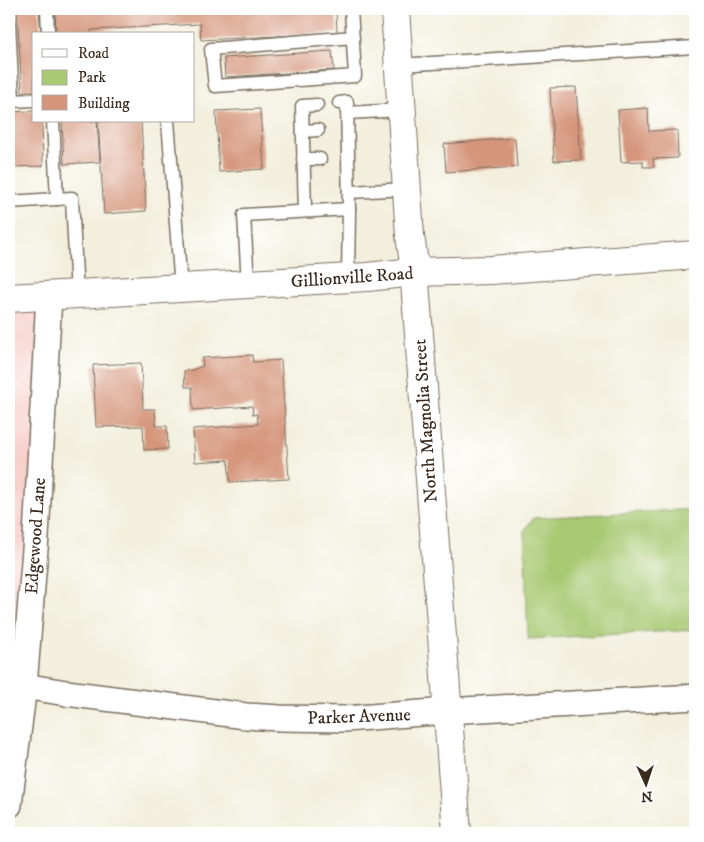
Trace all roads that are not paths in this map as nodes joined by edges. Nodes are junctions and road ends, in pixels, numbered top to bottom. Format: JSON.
{"nodes":[{"id":1,"x":47,"y":9,"type":"edge"},
{"id":2,"x":351,"y":9,"type":"edge"},
{"id":3,"x":395,"y":9,"type":"edge"},
{"id":4,"x":9,"y":22,"type":"edge"},
{"id":5,"x":48,"y":32,"type":"edge"},
{"id":6,"x":353,"y":37,"type":"junction"},
{"id":7,"x":695,"y":47,"type":"edge"},
{"id":8,"x":399,"y":66,"type":"junction"},
{"id":9,"x":32,"y":100,"type":"edge"},
{"id":10,"x":11,"y":101,"type":"edge"},
{"id":11,"x":339,"y":103,"type":"dead end"},
{"id":12,"x":317,"y":105,"type":"dead end"},
{"id":13,"x":401,"y":110,"type":"junction"},
{"id":14,"x":347,"y":113,"type":"junction"},
{"id":15,"x":53,"y":122,"type":"edge"},
{"id":16,"x":168,"y":122,"type":"edge"},
{"id":17,"x":318,"y":130,"type":"dead end"},
{"id":18,"x":303,"y":131,"type":"junction"},
{"id":19,"x":303,"y":159,"type":"junction"},
{"id":20,"x":320,"y":159,"type":"dead end"},
{"id":21,"x":407,"y":189,"type":"junction"},
{"id":22,"x":350,"y":192,"type":"junction"},
{"id":23,"x":57,"y":199,"type":"junction"},
{"id":24,"x":9,"y":202,"type":"edge"},
{"id":25,"x":349,"y":208,"type":"junction"},
{"id":26,"x":305,"y":210,"type":"junction"},
{"id":27,"x":695,"y":254,"type":"edge"},
{"id":28,"x":414,"y":272,"type":"junction"},
{"id":29,"x":348,"y":278,"type":"junction"},
{"id":30,"x":248,"y":284,"type":"junction"},
{"id":31,"x":181,"y":288,"type":"junction"},
{"id":32,"x":78,"y":294,"type":"junction"},
{"id":33,"x":49,"y":296,"type":"junction"},
{"id":34,"x":9,"y":298,"type":"edge"},
{"id":35,"x":24,"y":686,"type":"junction"},
{"id":36,"x":695,"y":697,"type":"edge"},
{"id":37,"x":447,"y":711,"type":"junction"},
{"id":38,"x":9,"y":805,"type":"edge"},
{"id":39,"x":457,"y":833,"type":"edge"}],
"edges":[{"from":1,"to":5,"type":"lane"},
{"from":2,"to":6,"type":"lane"},
{"from":3,"to":8,"type":"street","name":"North Magnolia Street"},
{"from":4,"to":10,"type":"lane"},
{"from":6,"to":6,"type":"lane"},
{"from":7,"to":8,"type":"lane"},
{"from":8,"to":13,"type":"street","name":"North Magnolia Street"},
{"from":9,"to":10,"type":"lane"},
{"from":11,"to":14,"type":"lane"},
{"from":12,"to":18,"type":"lane"},
{"from":13,"to":14,"type":"lane"},
{"from":13,"to":21,"type":"street","name":"North Magnolia Street"},
{"from":14,"to":22,"type":"lane"},
{"from":15,"to":23,"type":"lane"},
{"from":16,"to":31,"type":"lane"},
{"from":17,"to":18,"type":"lane"},
{"from":18,"to":19,"type":"lane"},
{"from":19,"to":20,"type":"lane"},
{"from":19,"to":26,"type":"lane"},
{"from":21,"to":22,"type":"lane"},
{"from":21,"to":28,"type":"street","name":"North Magnolia Street"},
{"from":22,"to":25,"type":"lane"},
{"from":23,"to":24,"type":"lane"},
{"from":23,"to":32,"type":"lane"},
{"from":25,"to":26,"type":"lane"},
{"from":25,"to":29,"type":"lane"},
{"from":26,"to":30,"type":"lane"},
{"from":27,"to":28,"type":"street","name":"Gillionville Road"},
{"from":28,"to":29,"type":"street","name":"Gillionville Road"},
{"from":28,"to":37,"type":"street","name":"North Magnolia Street"},
{"from":29,"to":30,"type":"street","name":"Gillionville Road"},
{"from":30,"to":31,"type":"street","name":"Gillionville Road"},
{"from":31,"to":32,"type":"street","name":"Gillionville Road"},
{"from":32,"to":33,"type":"street","name":"Gillionville Road"},
{"from":33,"to":34,"type":"street","name":"Gillionville Road"},
{"from":33,"to":35,"type":"street","name":"Edgewood Lane"},
{"from":35,"to":37,"type":"street","name":"Parker Avenue"},
{"from":35,"to":38,"type":"street","name":"Edgewood Lane"},
{"from":36,"to":37,"type":"street","name":"Parker Avenue"},
{"from":37,"to":39,"type":"street","name":"North Magnolia Street"}]}
